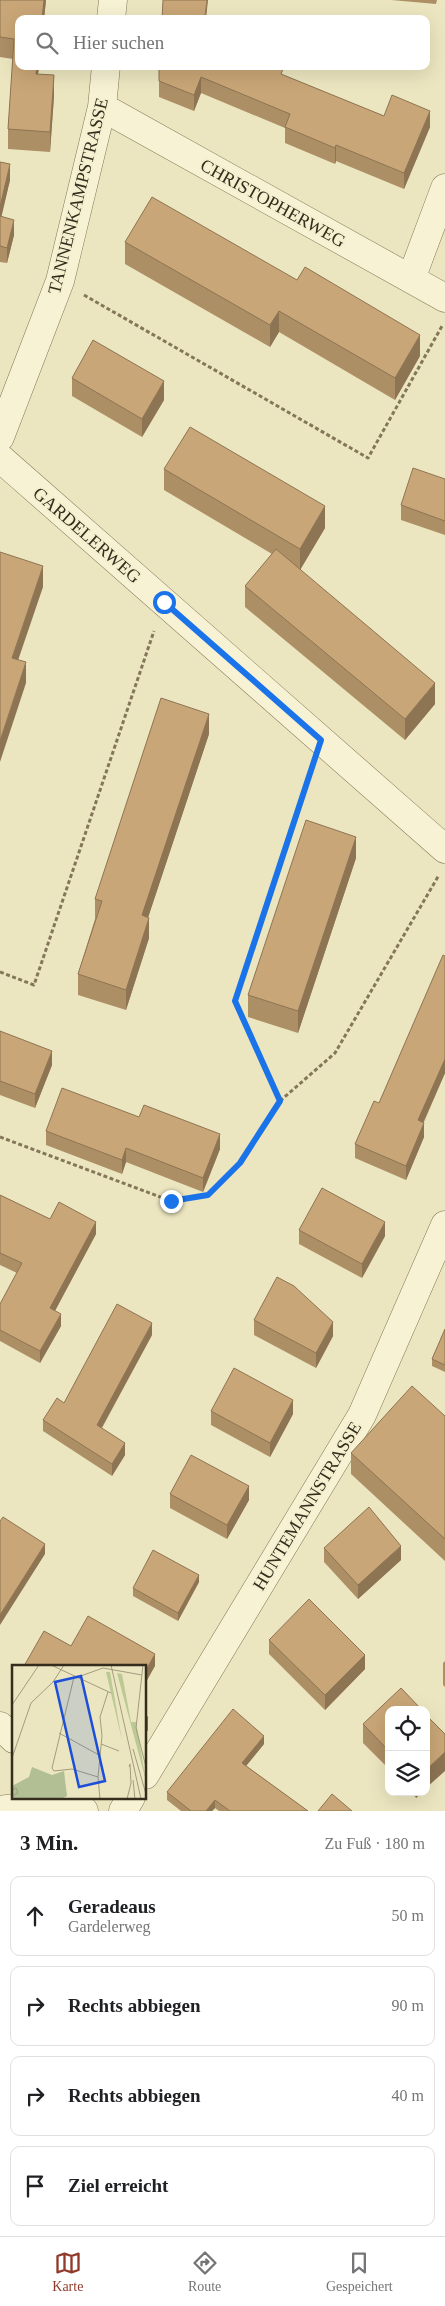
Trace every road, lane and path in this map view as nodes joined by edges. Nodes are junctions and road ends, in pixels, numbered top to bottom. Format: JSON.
{"nodes":[{"id":1,"x":113,"y":0,"type":"edge"},
{"id":2,"x":111,"y":15,"type":"edge"},
{"id":3,"x":106,"y":70,"type":"edge"},
{"id":4,"x":102,"y":107,"type":"junction"},
{"id":5,"x":445,"y":188,"type":"edge"},
{"id":6,"x":411,"y":279,"type":"junction"},
{"id":7,"x":60,"y":281,"type":"junction"},
{"id":8,"x":445,"y":298,"type":"edge"},
{"id":9,"x":445,"y":321,"type":"edge"},
{"id":10,"x":0,"y":437,"type":"edge"},
{"id":11,"x":0,"y":458,"type":"edge"},
{"id":12,"x":164,"y":602,"type":"junction"},
{"id":13,"x":321,"y":740,"type":"junction"},
{"id":14,"x":442,"y":861,"type":"edge"},
{"id":15,"x":0,"y":972,"type":"edge"},
{"id":16,"x":280,"y":1101,"type":"junction"},
{"id":17,"x":0,"y":1137,"type":"edge"},
{"id":18,"x":445,"y":1225,"type":"edge"},
{"id":19,"x":0,"y":1726,"type":"edge"},
{"id":20,"x":12,"y":1737,"type":"edge"},
{"id":21,"x":146,"y":1772,"type":"edge"},
{"id":22,"x":130,"y":1798,"type":"edge"},
{"id":23,"x":51,"y":1800,"type":"edge"},
{"id":24,"x":0,"y":1810,"type":"edge"},
{"id":25,"x":84,"y":1811,"type":"edge"},
{"id":26,"x":123,"y":1811,"type":"edge"}],
"edges":[{"from":1,"to":2,"type":"street"},
{"from":3,"to":4,"type":"street","name":"TANNENKAMPSTRASSE"},
{"from":4,"to":6,"type":"street","name":"CHRISTOPHERWEG"},
{"from":4,"to":7,"type":"street","name":"TANNENKAMPSTRASSE"},
{"from":5,"to":6,"type":"street"},
{"from":6,"to":8,"type":"street","name":"CHRISTOPHERWEG"},
{"from":7,"to":9,"type":"path"},
{"from":7,"to":10,"type":"street","name":"TANNENKAMPSTRASSE"},
{"from":11,"to":12,"type":"street","name":"GARDELERWEG"},
{"from":12,"to":13,"type":"street","name":"GARDELERWEG"},
{"from":12,"to":15,"type":"path"},
{"from":13,"to":14,"type":"street","name":"GARDELERWEG"},
{"from":13,"to":16,"type":"path"},
{"from":14,"to":16,"type":"path"},
{"from":16,"to":17,"type":"path"},
{"from":18,"to":21,"type":"street","name":"HUNTEMANNSTRASSE"},
{"from":19,"to":20,"type":"street"},
{"from":22,"to":26,"type":"street"},
{"from":23,"to":24,"type":"street"},
{"from":23,"to":25,"type":"street"}]}
